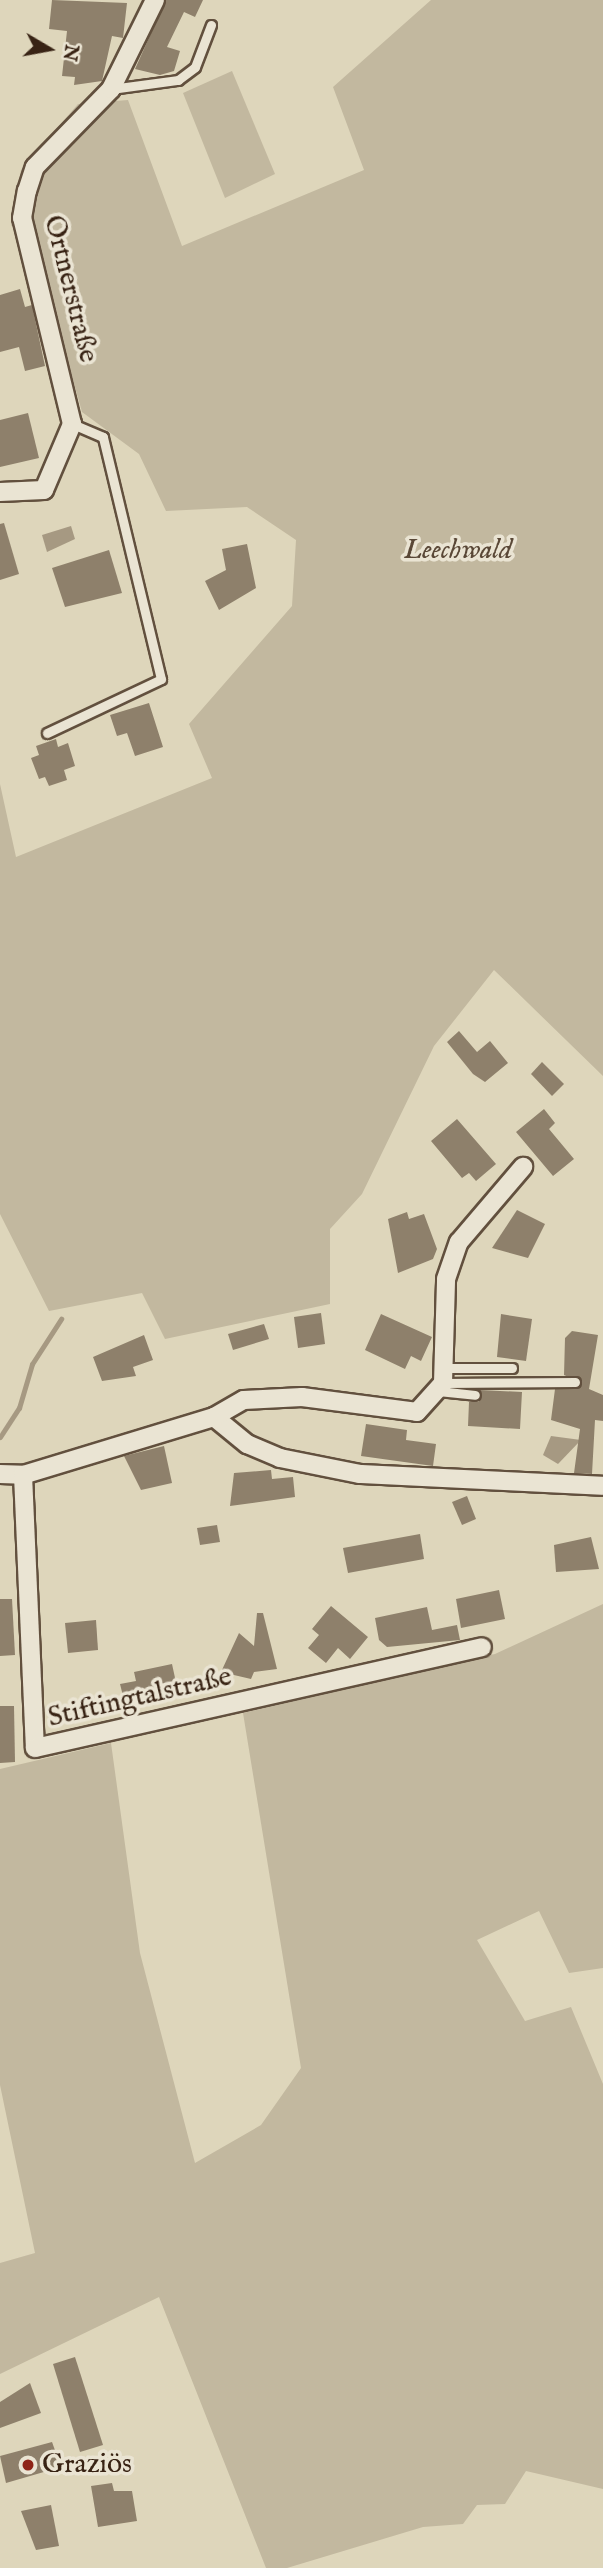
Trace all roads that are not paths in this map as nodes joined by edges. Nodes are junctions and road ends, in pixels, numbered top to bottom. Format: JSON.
{"nodes":[{"id":1,"x":155,"y":0,"type":"edge"},
{"id":2,"x":211,"y":25,"type":"dead end"},
{"id":3,"x":111,"y":89,"type":"junction"},
{"id":4,"x":72,"y":424,"type":"junction"},
{"id":5,"x":0,"y":492,"type":"edge"},
{"id":6,"x":47,"y":733,"type":"dead end"},
{"id":7,"x":523,"y":1167,"type":"dead end"},
{"id":8,"x":512,"y":1367,"type":"dead end"},
{"id":9,"x":442,"y":1381,"type":"junction"},
{"id":10,"x":575,"y":1381,"type":"dead end"},
{"id":11,"x":475,"y":1395,"type":"dead end"},
{"id":12,"x":214,"y":1417,"type":"junction"},
{"id":13,"x":0,"y":1474,"type":"edge"},
{"id":14,"x":23,"y":1475,"type":"junction"},
{"id":15,"x":603,"y":1486,"type":"edge"},
{"id":16,"x":482,"y":1647,"type":"dead end"}],
"edges":[{"from":1,"to":3,"type":"street","name":"Ortnerstraße"},
{"from":2,"to":3,"type":"lane"},
{"from":3,"to":4,"type":"street","name":"Ortnerstraße"},
{"from":4,"to":5,"type":"street"},
{"from":4,"to":6,"type":"lane"},
{"from":7,"to":9,"type":"street"},
{"from":8,"to":9,"type":"lane"},
{"from":9,"to":10,"type":"lane"},
{"from":9,"to":11,"type":"lane"},
{"from":9,"to":12,"type":"street"},
{"from":12,"to":14,"type":"street"},
{"from":12,"to":15,"type":"street"},
{"from":13,"to":14,"type":"street"},
{"from":14,"to":16,"type":"street","name":"Stiftingtalstraße"}]}
